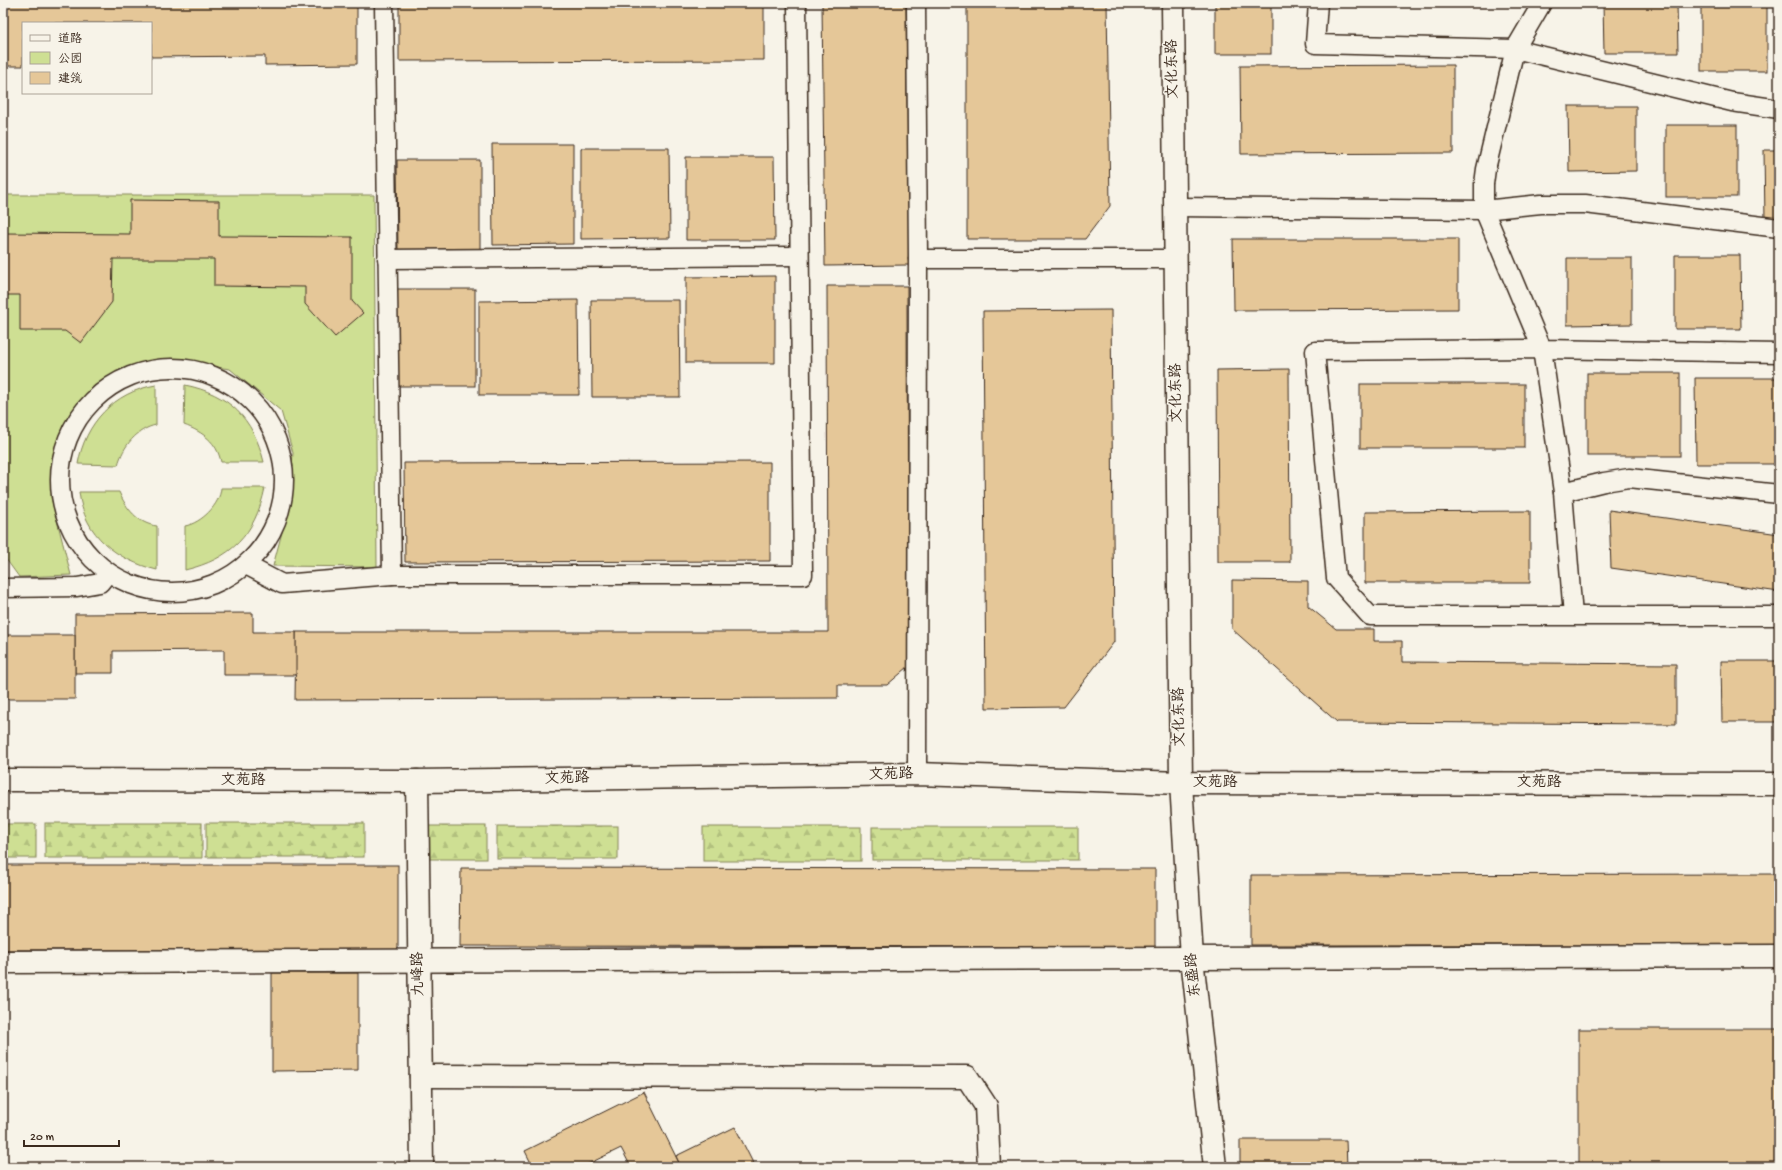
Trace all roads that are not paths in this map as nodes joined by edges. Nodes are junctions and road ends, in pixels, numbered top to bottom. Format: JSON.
{"nodes":[{"id":1,"x":384,"y":3,"type":"edge"},
{"id":2,"x":797,"y":3,"type":"edge"},
{"id":3,"x":916,"y":3,"type":"edge"},
{"id":4,"x":1172,"y":3,"type":"edge"},
{"id":5,"x":1318,"y":3,"type":"edge"},
{"id":6,"x":1542,"y":3,"type":"edge"},
{"id":7,"x":1515,"y":49,"type":"junction"},
{"id":8,"x":1779,"y":109,"type":"edge"},
{"id":9,"x":1175,"y":207,"type":"junction"},
{"id":10,"x":1484,"y":210,"type":"junction"},
{"id":11,"x":1779,"y":228,"type":"edge"},
{"id":12,"x":800,"y":256,"type":"junction"},
{"id":13,"x":387,"y":259,"type":"junction"},
{"id":14,"x":918,"y":259,"type":"junction"},
{"id":15,"x":1175,"y":259,"type":"junction"},
{"id":16,"x":1542,"y":349,"type":"junction"},
{"id":17,"x":1779,"y":354,"type":"edge"},
{"id":18,"x":1563,"y":492,"type":"junction"},
{"id":19,"x":1779,"y":494,"type":"edge"},
{"id":20,"x":246,"y":565,"type":"junction"},
{"id":21,"x":108,"y":573,"type":"junction"},
{"id":22,"x":392,"y":576,"type":"junction"},
{"id":23,"x":3,"y":588,"type":"edge"},
{"id":24,"x":1573,"y":616,"type":"junction"},
{"id":25,"x":1779,"y":616,"type":"edge"},
{"id":26,"x":918,"y":774,"type":"junction"},
{"id":27,"x":3,"y":780,"type":"edge"},
{"id":28,"x":417,"y":781,"type":"junction"},
{"id":29,"x":1181,"y":783,"type":"junction"},
{"id":30,"x":1779,"y":784,"type":"edge"},
{"id":31,"x":1779,"y":956,"type":"edge"},
{"id":32,"x":1192,"y":958,"type":"junction"},
{"id":33,"x":419,"y":960,"type":"junction"},
{"id":34,"x":3,"y":962,"type":"edge"},
{"id":35,"x":421,"y":1076,"type":"junction"},
{"id":36,"x":422,"y":1167,"type":"edge"},
{"id":37,"x":989,"y":1167,"type":"edge"},
{"id":38,"x":1215,"y":1167,"type":"edge"}],
"edges":[{"from":1,"to":13,"type":"lane"},
{"from":2,"to":12,"type":"lane"},
{"from":3,"to":14,"type":"lane"},
{"from":4,"to":9,"type":"street","name":"文化东路"},
{"from":5,"to":7,"type":"lane"},
{"from":6,"to":7,"type":"lane"},
{"from":7,"to":8,"type":"lane"},
{"from":7,"to":10,"type":"lane"},
{"from":9,"to":10,"type":"lane"},
{"from":9,"to":15,"type":"street","name":"文化东路"},
{"from":10,"to":11,"type":"lane"},
{"from":10,"to":16,"type":"lane"},
{"from":12,"to":13,"type":"lane"},
{"from":12,"to":22,"type":"lane"},
{"from":13,"to":22,"type":"lane"},
{"from":14,"to":15,"type":"lane"},
{"from":14,"to":26,"type":"lane"},
{"from":15,"to":29,"type":"street","name":"文化东路"},
{"from":16,"to":17,"type":"lane"},
{"from":16,"to":18,"type":"lane"},
{"from":16,"to":24,"type":"lane"},
{"from":18,"to":19,"type":"lane"},
{"from":18,"to":24,"type":"lane"},
{"from":20,"to":21,"type":"lane"},
{"from":20,"to":21,"type":"lane"},
{"from":20,"to":22,"type":"lane"},
{"from":21,"to":23,"type":"lane"},
{"from":24,"to":25,"type":"lane"},
{"from":26,"to":28,"type":"street","name":"文苑路"},
{"from":26,"to":29,"type":"street","name":"文苑路"},
{"from":27,"to":28,"type":"street","name":"文苑路"},
{"from":28,"to":33,"type":"street","name":"九峰路"},
{"from":29,"to":30,"type":"street","name":"文苑路"},
{"from":29,"to":32,"type":"street","name":"东盛路"},
{"from":31,"to":32,"type":"street"},
{"from":32,"to":33,"type":"street"},
{"from":32,"to":38,"type":"street","name":"东盛路"},
{"from":33,"to":34,"type":"street"},
{"from":33,"to":35,"type":"street","name":"九峰路"},
{"from":35,"to":36,"type":"street","name":"九峰路"},
{"from":35,"to":37,"type":"street"}]}
